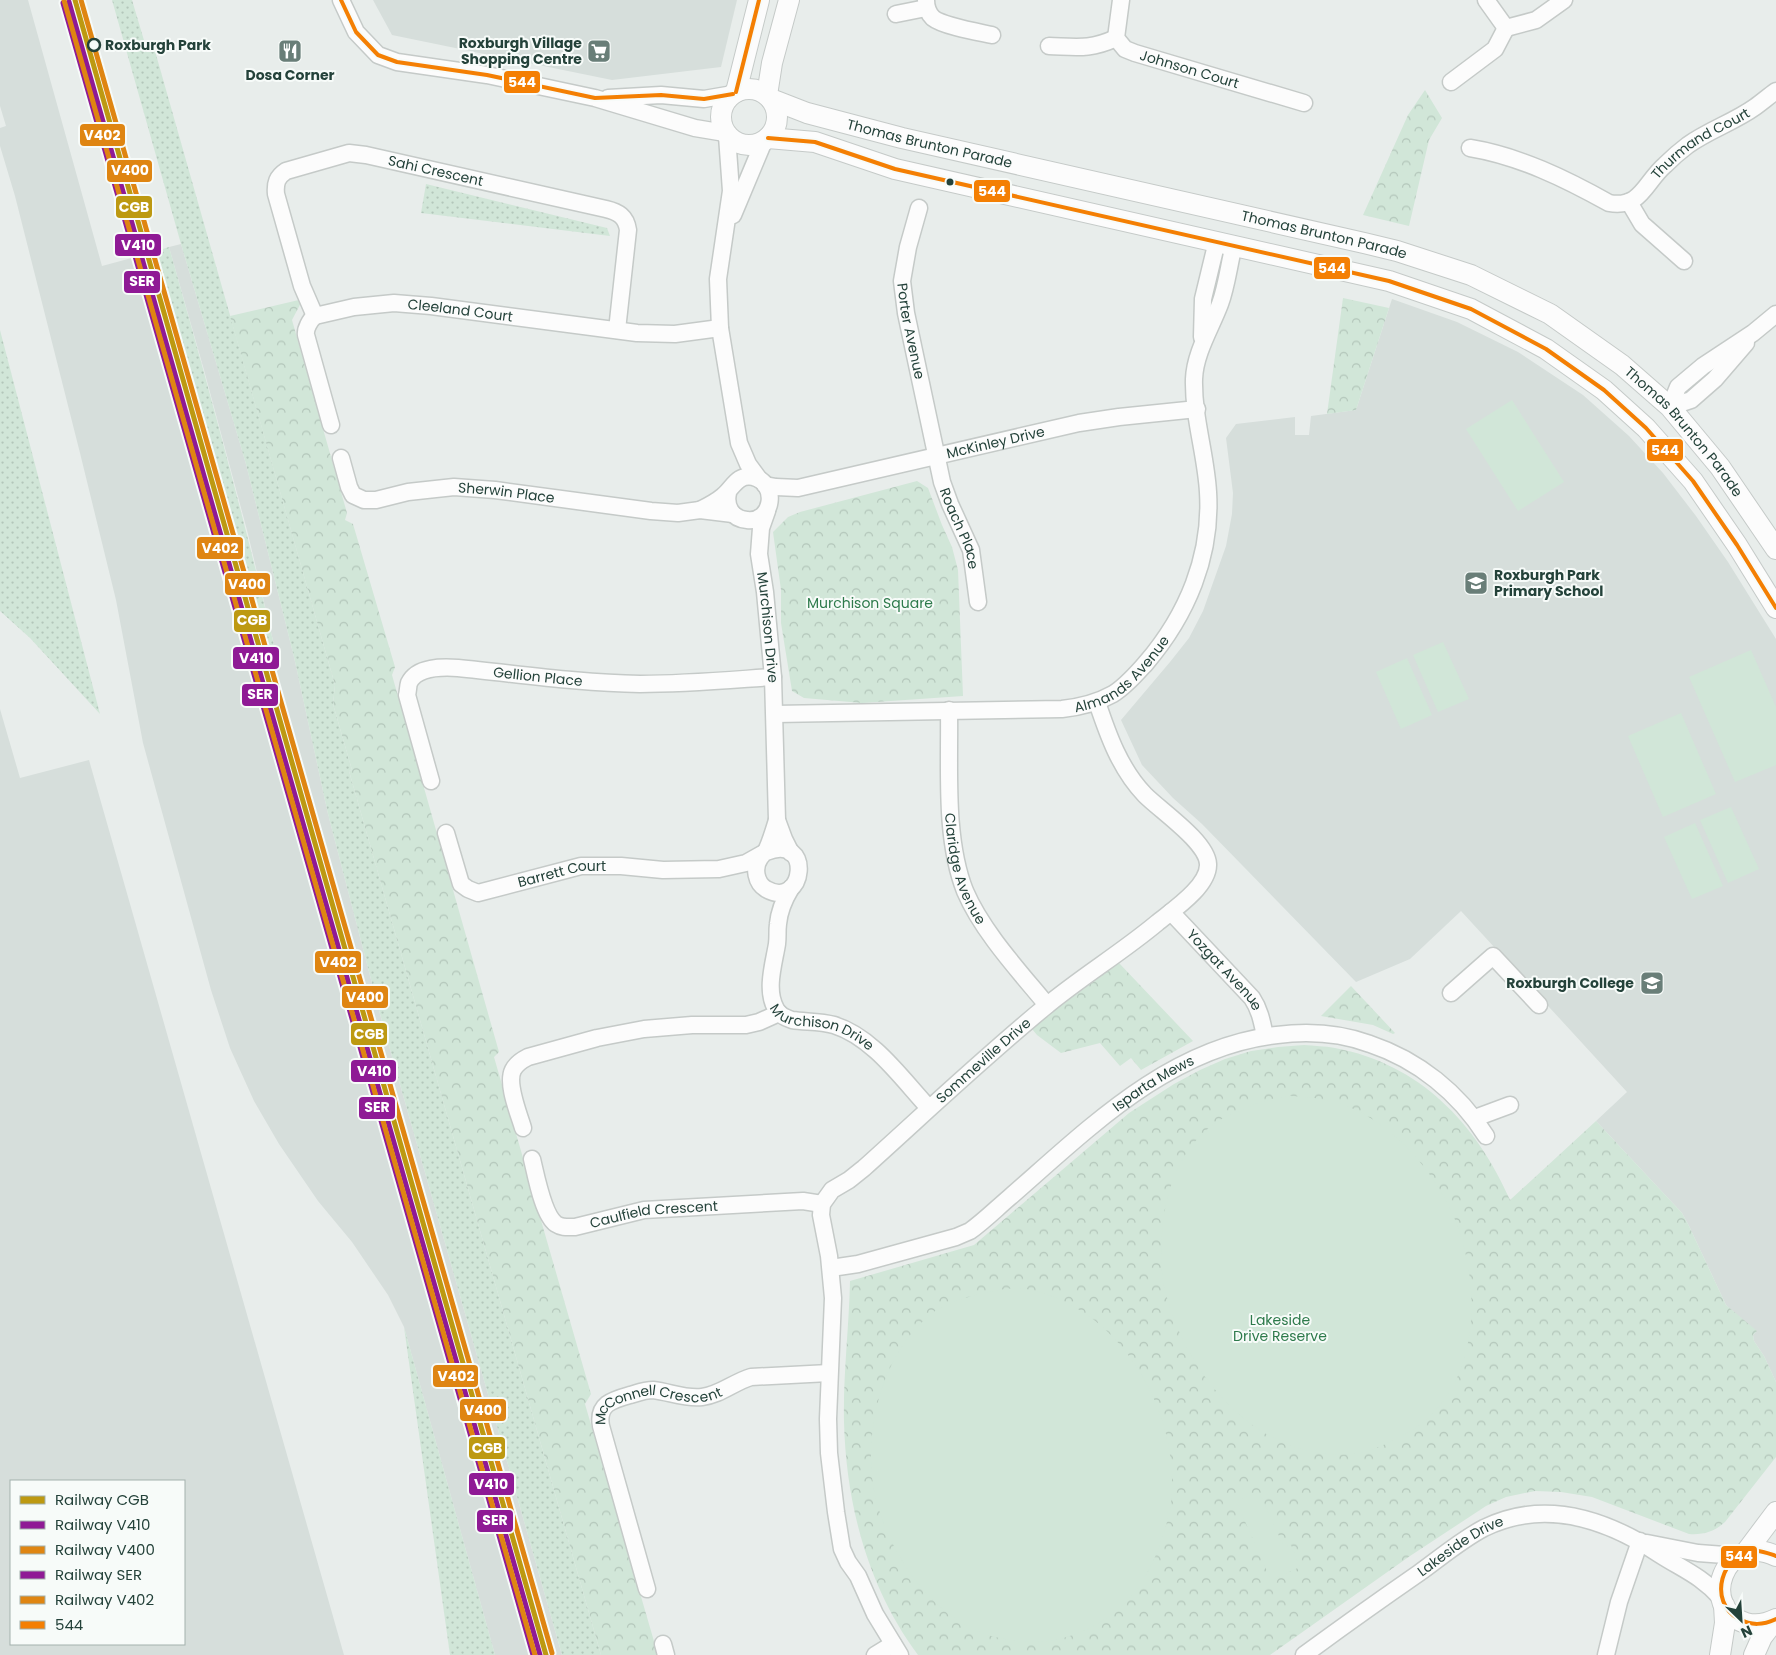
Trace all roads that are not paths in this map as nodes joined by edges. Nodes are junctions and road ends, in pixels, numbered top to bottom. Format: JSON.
{"nodes":[{"id":1,"x":340,"y":0,"type":"edge"},
{"id":2,"x":758,"y":0,"type":"edge"},
{"id":3,"x":789,"y":0,"type":"edge"},
{"id":4,"x":1121,"y":0,"type":"edge"},
{"id":5,"x":1486,"y":0,"type":"edge"},
{"id":6,"x":1564,"y":0,"type":"edge"},
{"id":7,"x":926,"y":4,"type":"edge"},
{"id":8,"x":896,"y":14,"type":"dead end"},
{"id":9,"x":1506,"y":28,"type":"junction"},
{"id":10,"x":992,"y":35,"type":"dead end"},
{"id":11,"x":1116,"y":38,"type":"junction"},
{"id":12,"x":1049,"y":46,"type":"dead end"},
{"id":13,"x":1451,"y":82,"type":"dead end"},
{"id":14,"x":1776,"y":90,"type":"edge"},
{"id":15,"x":735,"y":93,"type":"junction"},
{"id":16,"x":769,"y":97,"type":"junction"},
{"id":17,"x":595,"y":98,"type":"junction"},
{"id":18,"x":1304,"y":103,"type":"dead end"},
{"id":19,"x":726,"y":134,"type":"junction"},
{"id":20,"x":766,"y":140,"type":"junction"},
{"id":21,"x":1470,"y":148,"type":"dead end"},
{"id":22,"x":1630,"y":202,"type":"junction"},
{"id":23,"x":919,"y":208,"type":"dead end"},
{"id":24,"x":1232,"y":213,"type":"junction"},
{"id":25,"x":726,"y":230,"type":"junction"},
{"id":26,"x":1225,"y":243,"type":"junction"},
{"id":27,"x":1684,"y":261,"type":"dead end"},
{"id":28,"x":1776,"y":314,"type":"edge"},
{"id":29,"x":315,"y":316,"type":"junction"},
{"id":30,"x":720,"y":328,"type":"junction"},
{"id":31,"x":617,"y":330,"type":"junction"},
{"id":32,"x":1754,"y":333,"type":"junction"},
{"id":33,"x":1678,"y":387,"type":"junction"},
{"id":34,"x":1651,"y":390,"type":"junction"},
{"id":35,"x":1691,"y":400,"type":"junction"},
{"id":36,"x":1670,"y":407,"type":"junction"},
{"id":37,"x":1196,"y":409,"type":"junction"},
{"id":38,"x":331,"y":425,"type":"dead end"},
{"id":39,"x":1646,"y":428,"type":"junction"},
{"id":40,"x":1688,"y":429,"type":"junction"},
{"id":41,"x":739,"y":443,"type":"junction"},
{"id":42,"x":935,"y":456,"type":"junction"},
{"id":43,"x":341,"y":458,"type":"dead end"},
{"id":44,"x":762,"y":482,"type":"junction"},
{"id":45,"x":798,"y":488,"type":"junction"},
{"id":46,"x":729,"y":489,"type":"junction"},
{"id":47,"x":768,"y":509,"type":"junction"},
{"id":48,"x":700,"y":510,"type":"junction"},
{"id":49,"x":736,"y":516,"type":"junction"},
{"id":50,"x":1776,"y":549,"type":"edge"},
{"id":51,"x":759,"y":554,"type":"junction"},
{"id":52,"x":978,"y":602,"type":"dead end"},
{"id":53,"x":1776,"y":608,"type":"edge"},
{"id":54,"x":773,"y":676,"type":"junction"},
{"id":55,"x":1097,"y":702,"type":"junction"},
{"id":56,"x":949,"y":710,"type":"junction"},
{"id":57,"x":775,"y":714,"type":"junction"},
{"id":58,"x":431,"y":782,"type":"dead end"},
{"id":59,"x":777,"y":820,"type":"junction"},
{"id":60,"x":446,"y":832,"type":"dead end"},
{"id":61,"x":791,"y":852,"type":"junction"},
{"id":62,"x":764,"y":853,"type":"junction"},
{"id":63,"x":719,"y":869,"type":"junction"},
{"id":64,"x":764,"y":887,"type":"junction"},
{"id":65,"x":791,"y":888,"type":"junction"},
{"id":66,"x":1171,"y":912,"type":"junction"},
{"id":67,"x":778,"y":924,"type":"junction"},
{"id":68,"x":1451,"y":993,"type":"dead end"},
{"id":69,"x":1047,"y":1005,"type":"junction"},
{"id":70,"x":1539,"y":1005,"type":"dead end"},
{"id":71,"x":779,"y":1013,"type":"junction"},
{"id":72,"x":1265,"y":1036,"type":"junction"},
{"id":73,"x":1510,"y":1105,"type":"dead end"},
{"id":74,"x":928,"y":1108,"type":"junction"},
{"id":75,"x":1475,"y":1118,"type":"junction"},
{"id":76,"x":523,"y":1128,"type":"dead end"},
{"id":77,"x":1486,"y":1136,"type":"dead end"},
{"id":78,"x":532,"y":1159,"type":"dead end"},
{"id":79,"x":822,"y":1204,"type":"junction"},
{"id":80,"x":831,"y":1268,"type":"junction"},
{"id":81,"x":829,"y":1372,"type":"junction"},
{"id":82,"x":1776,"y":1512,"type":"edge"},
{"id":83,"x":1640,"y":1541,"type":"junction"},
{"id":84,"x":1742,"y":1554,"type":"junction"},
{"id":85,"x":1776,"y":1556,"type":"edge"},
{"id":86,"x":647,"y":1589,"type":"dead end"},
{"id":87,"x":1722,"y":1602,"type":"junction"},
{"id":88,"x":1775,"y":1619,"type":"edge"},
{"id":89,"x":896,"y":1649,"type":"edge"},
{"id":90,"x":875,"y":1655,"type":"edge"},
{"id":91,"x":1304,"y":1655,"type":"edge"},
{"id":92,"x":1606,"y":1655,"type":"edge"},
{"id":93,"x":1720,"y":1655,"type":"edge"},
{"id":94,"x":1754,"y":1655,"type":"edge"}],
"edges":[{"from":1,"to":17,"type":"street"},
{"from":2,"to":15,"type":"street"},
{"from":3,"to":16,"type":"street"},
{"from":4,"to":11,"type":"street"},
{"from":5,"to":9,"type":"street"},
{"from":6,"to":9,"type":"street"},
{"from":7,"to":8,"type":"street"},
{"from":7,"to":10,"type":"street"},
{"from":9,"to":13,"type":"street"},
{"from":11,"to":12,"type":"street"},
{"from":11,"to":18,"type":"street","name":"Johnson Court"},
{"from":14,"to":22,"type":"street","name":"Thurmand Court"},
{"from":15,"to":16,"type":"street"},
{"from":15,"to":17,"type":"street"},
{"from":15,"to":19,"type":"street"},
{"from":16,"to":20,"type":"street"},
{"from":16,"to":24,"type":"street","name":"Thomas Brunton Parade"},
{"from":17,"to":19,"type":"street"},
{"from":19,"to":20,"type":"street"},
{"from":19,"to":25,"type":"street"},
{"from":20,"to":25,"type":"street"},
{"from":20,"to":26,"type":"street","name":"Thomas Brunton Parade"},
{"from":21,"to":22,"type":"street"},
{"from":22,"to":27,"type":"street"},
{"from":23,"to":42,"type":"street","name":"Porter Avenue"},
{"from":24,"to":26,"type":"street","name":"Almands Avenue"},
{"from":24,"to":34,"type":"street","name":"Thomas Brunton Parade"},
{"from":25,"to":30,"type":"street"},
{"from":26,"to":37,"type":"street","name":"Almands Avenue"},
{"from":26,"to":39,"type":"street","name":"Thomas Brunton Parade"},
{"from":28,"to":32,"type":"street"},
{"from":29,"to":31,"type":"street","name":"Cleeland Court"},
{"from":29,"to":31,"type":"street","name":"Sahi Crescent"},
{"from":29,"to":38,"type":"street"},
{"from":30,"to":31,"type":"street","name":"Cleeland Court"},
{"from":30,"to":41,"type":"street"},
{"from":32,"to":33,"type":"street"},
{"from":32,"to":35,"type":"street"},
{"from":33,"to":34,"type":"street"},
{"from":33,"to":36,"type":"street"},
{"from":34,"to":36,"type":"street","name":"Thomas Brunton Parade"},
{"from":35,"to":36,"type":"street"},
{"from":35,"to":40,"type":"street"},
{"from":36,"to":39,"type":"street"},
{"from":36,"to":40,"type":"street","name":"Thomas Brunton Parade"},
{"from":37,"to":42,"type":"street","name":"McKinley Drive"},
{"from":37,"to":55,"type":"street","name":"Almands Avenue"},
{"from":39,"to":53,"type":"street","name":"Thomas Brunton Parade"},
{"from":40,"to":50,"type":"street","name":"Thomas Brunton Parade"},
{"from":41,"to":44,"type":"street"},
{"from":41,"to":46,"type":"street"},
{"from":42,"to":45,"type":"street","name":"McKinley Drive"},
{"from":42,"to":52,"type":"street","name":"Roach Place"},
{"from":43,"to":48,"type":"street","name":"Sherwin Place"},
{"from":44,"to":45,"type":"street","name":"McKinley Drive"},
{"from":44,"to":46,"type":"street"},
{"from":44,"to":47,"type":"street"},
{"from":45,"to":47,"type":"street","name":"McKinley Drive"},
{"from":46,"to":48,"type":"street","name":"Sherwin Place"},
{"from":46,"to":49,"type":"street"},
{"from":47,"to":49,"type":"street"},
{"from":47,"to":51,"type":"street","name":"Murchison Drive"},
{"from":48,"to":49,"type":"street","name":"Sherwin Place"},
{"from":49,"to":51,"type":"street","name":"Murchison Drive"},
{"from":51,"to":54,"type":"street","name":"Murchison Drive"},
{"from":54,"to":57,"type":"street","name":"Murchison Drive"},
{"from":54,"to":58,"type":"street","name":"Gellion Place"},
{"from":55,"to":56,"type":"street","name":"Almands Avenue"},
{"from":55,"to":66,"type":"street","name":"Sommeville Drive"},
{"from":56,"to":57,"type":"street","name":"Almands Avenue"},
{"from":56,"to":69,"type":"street","name":"Claridge Avenue"},
{"from":57,"to":59,"type":"street","name":"Murchison Drive"},
{"from":59,"to":61,"type":"street","name":"Murchison Drive"},
{"from":59,"to":62,"type":"street","name":"Murchison Drive"},
{"from":60,"to":63,"type":"street","name":"Barrett Court"},
{"from":61,"to":62,"type":"street"},
{"from":61,"to":65,"type":"street"},
{"from":62,"to":63,"type":"street","name":"Barrett Court"},
{"from":62,"to":64,"type":"street"},
{"from":63,"to":64,"type":"street","name":"Barrett Court"},
{"from":64,"to":65,"type":"street"},
{"from":64,"to":67,"type":"street","name":"Murchison Drive"},
{"from":65,"to":67,"type":"street","name":"Murchison Drive"},
{"from":66,"to":69,"type":"street","name":"Sommeville Drive"},
{"from":66,"to":72,"type":"street","name":"Yozgat Avenue"},
{"from":67,"to":71,"type":"street","name":"Murchison Drive"},
{"from":68,"to":70,"type":"street"},
{"from":69,"to":74,"type":"street","name":"Sommeville Drive"},
{"from":71,"to":74,"type":"street","name":"Murchison Drive"},
{"from":71,"to":76,"type":"street"},
{"from":72,"to":75,"type":"street","name":"Isparta Mews"},
{"from":72,"to":80,"type":"street","name":"Isparta Mews"},
{"from":73,"to":75,"type":"street"},
{"from":74,"to":79,"type":"street","name":"Sommeville Drive"},
{"from":75,"to":77,"type":"street","name":"Isparta Mews"},
{"from":78,"to":79,"type":"street","name":"Caulfield Crescent"},
{"from":79,"to":80,"type":"street"},
{"from":80,"to":81,"type":"street"},
{"from":81,"to":86,"type":"street","name":"McConnell Crescent"},
{"from":81,"to":89,"type":"street"},
{"from":82,"to":84,"type":"street"},
{"from":83,"to":84,"type":"street","name":"Lakeside Drive"},
{"from":83,"to":87,"type":"street","name":"Lakeside Drive"},
{"from":83,"to":91,"type":"street","name":"Lakeside Drive"},
{"from":83,"to":92,"type":"street"},
{"from":84,"to":85,"type":"street"},
{"from":84,"to":87,"type":"street"},
{"from":87,"to":88,"type":"street"},
{"from":87,"to":93,"type":"street"},
{"from":88,"to":94,"type":"street"},
{"from":89,"to":90,"type":"street"}]}
